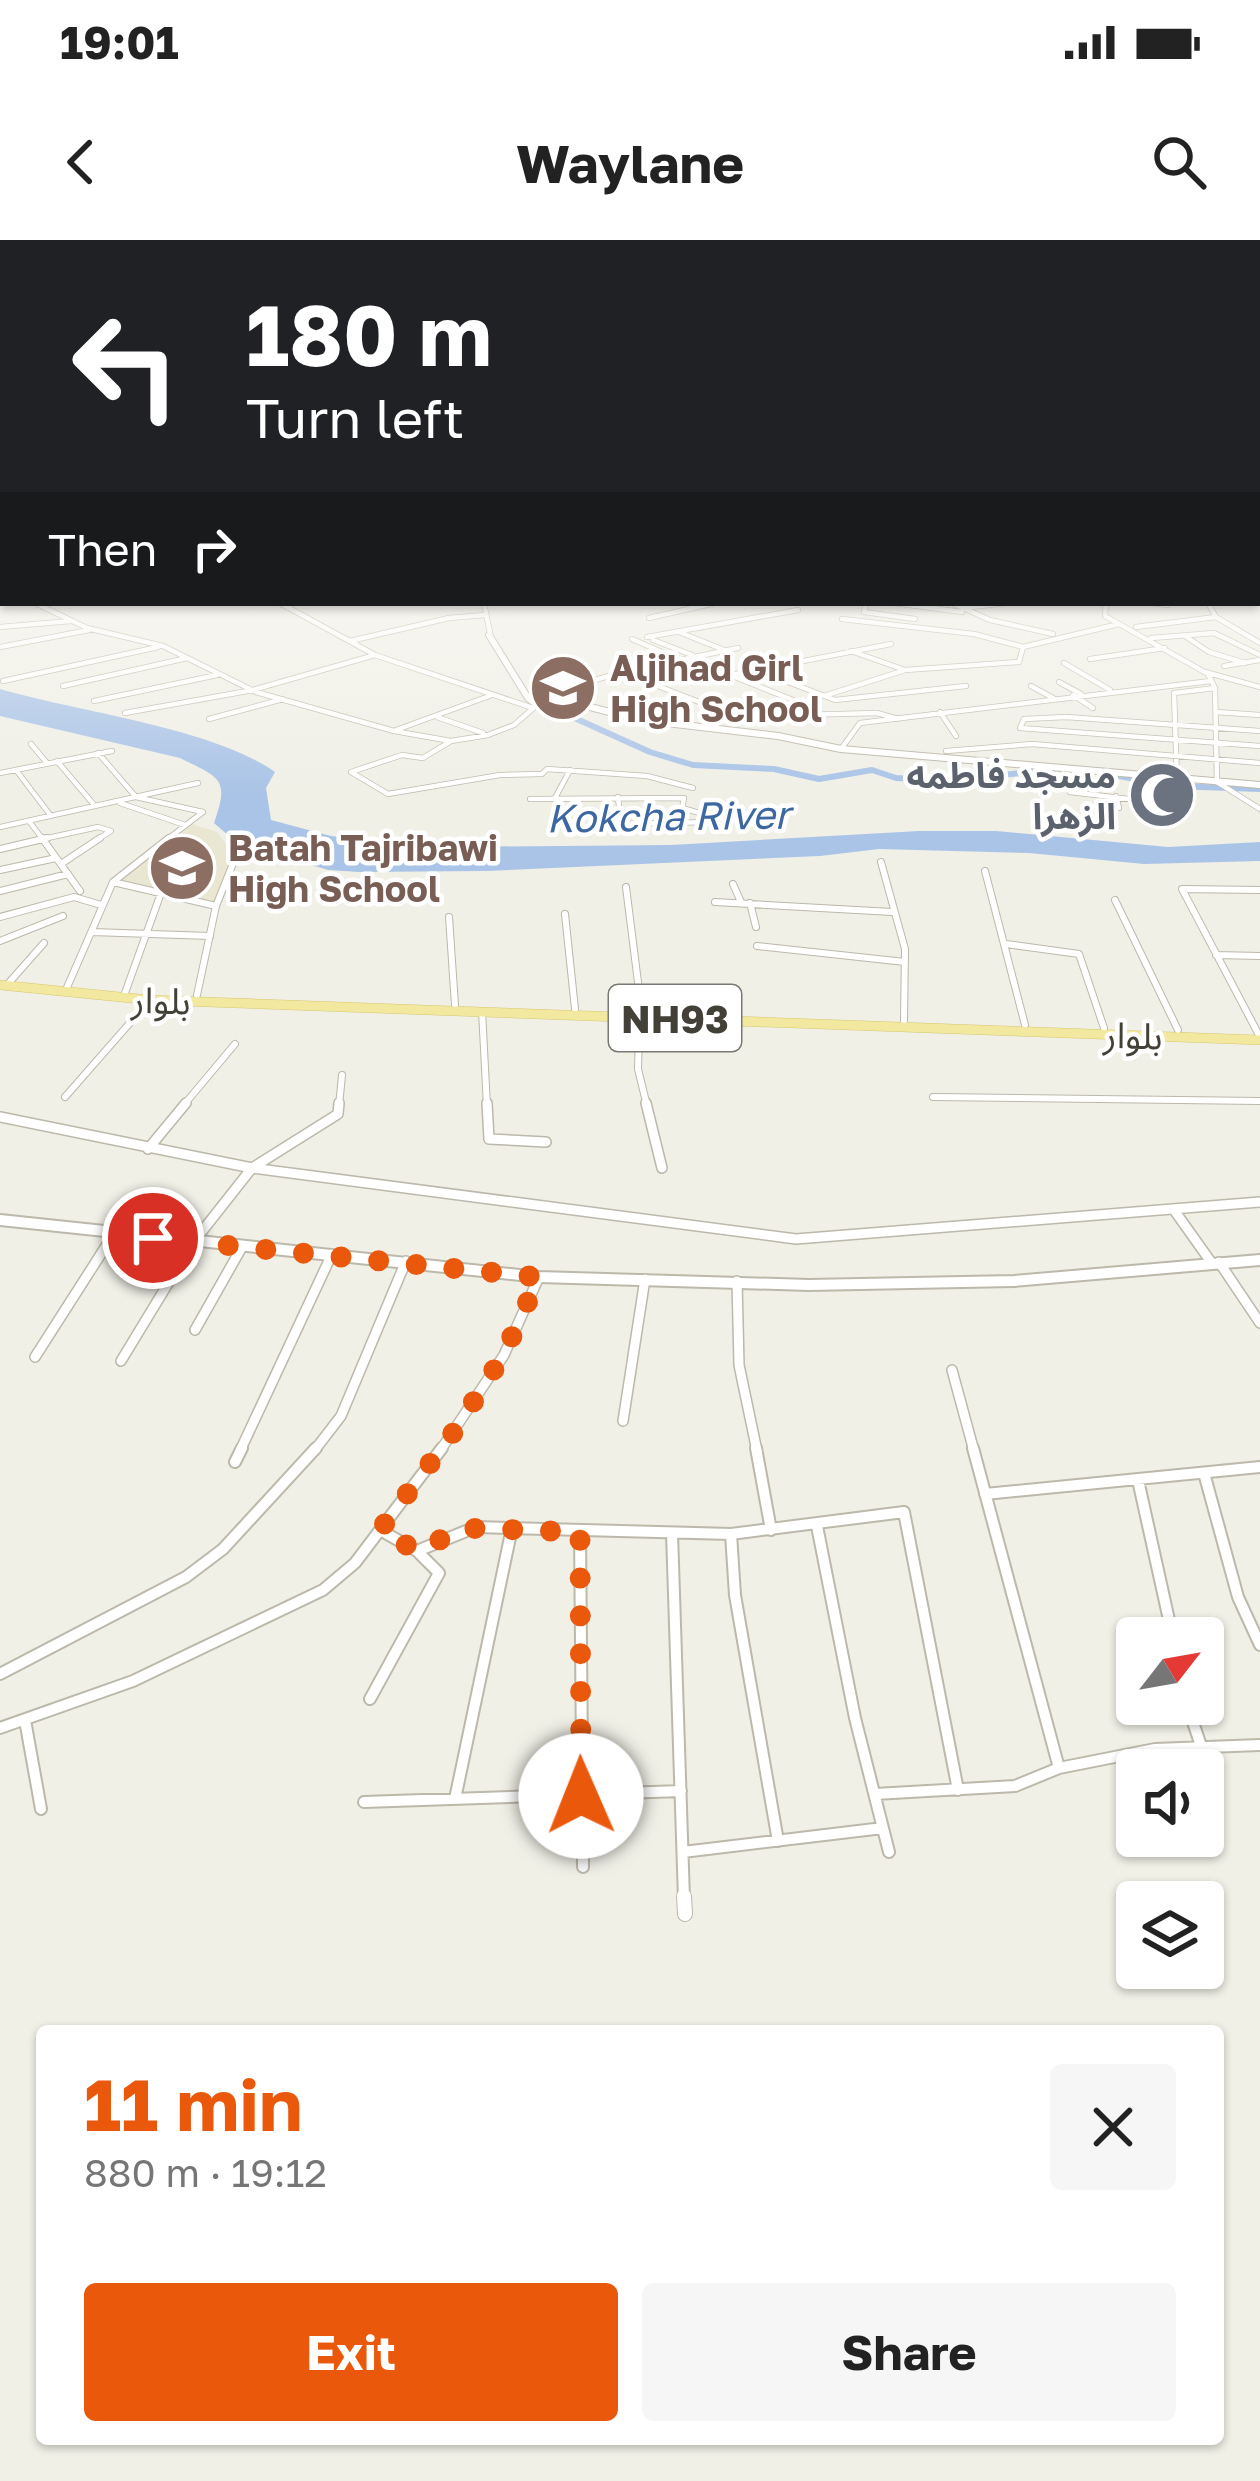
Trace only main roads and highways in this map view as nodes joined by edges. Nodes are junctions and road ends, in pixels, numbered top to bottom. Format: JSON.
{"nodes":[{"id":1,"x":3,"y":986,"type":"edge"},
{"id":2,"x":90,"y":994,"type":"junction"},
{"id":3,"x":219,"y":999,"type":"junction"},
{"id":4,"x":640,"y":1014,"type":"junction"},
{"id":5,"x":825,"y":1020,"type":"junction"},
{"id":6,"x":1259,"y":1036,"type":"edge"}],
"edges":[{"from":1,"to":2,"type":"main road","number":"NH93"},
{"from":2,"to":3,"type":"main road","name":"بلوار","number":"NH93"},
{"from":2,"to":3,"type":"main road","name":"بلوار","number":"NH93"},
{"from":3,"to":4,"type":"main road","name":"بلوار","number":"NH93"},
{"from":3,"to":4,"type":"main road","name":"بلوار","number":"NH93"},
{"from":4,"to":5,"type":"main road","name":"بلوار","number":"NH93"},
{"from":5,"to":6,"type":"main road","name":"بلوار","number":"NH93"},
{"from":5,"to":6,"type":"main road","name":"بلوار","number":"NH93"}]}
